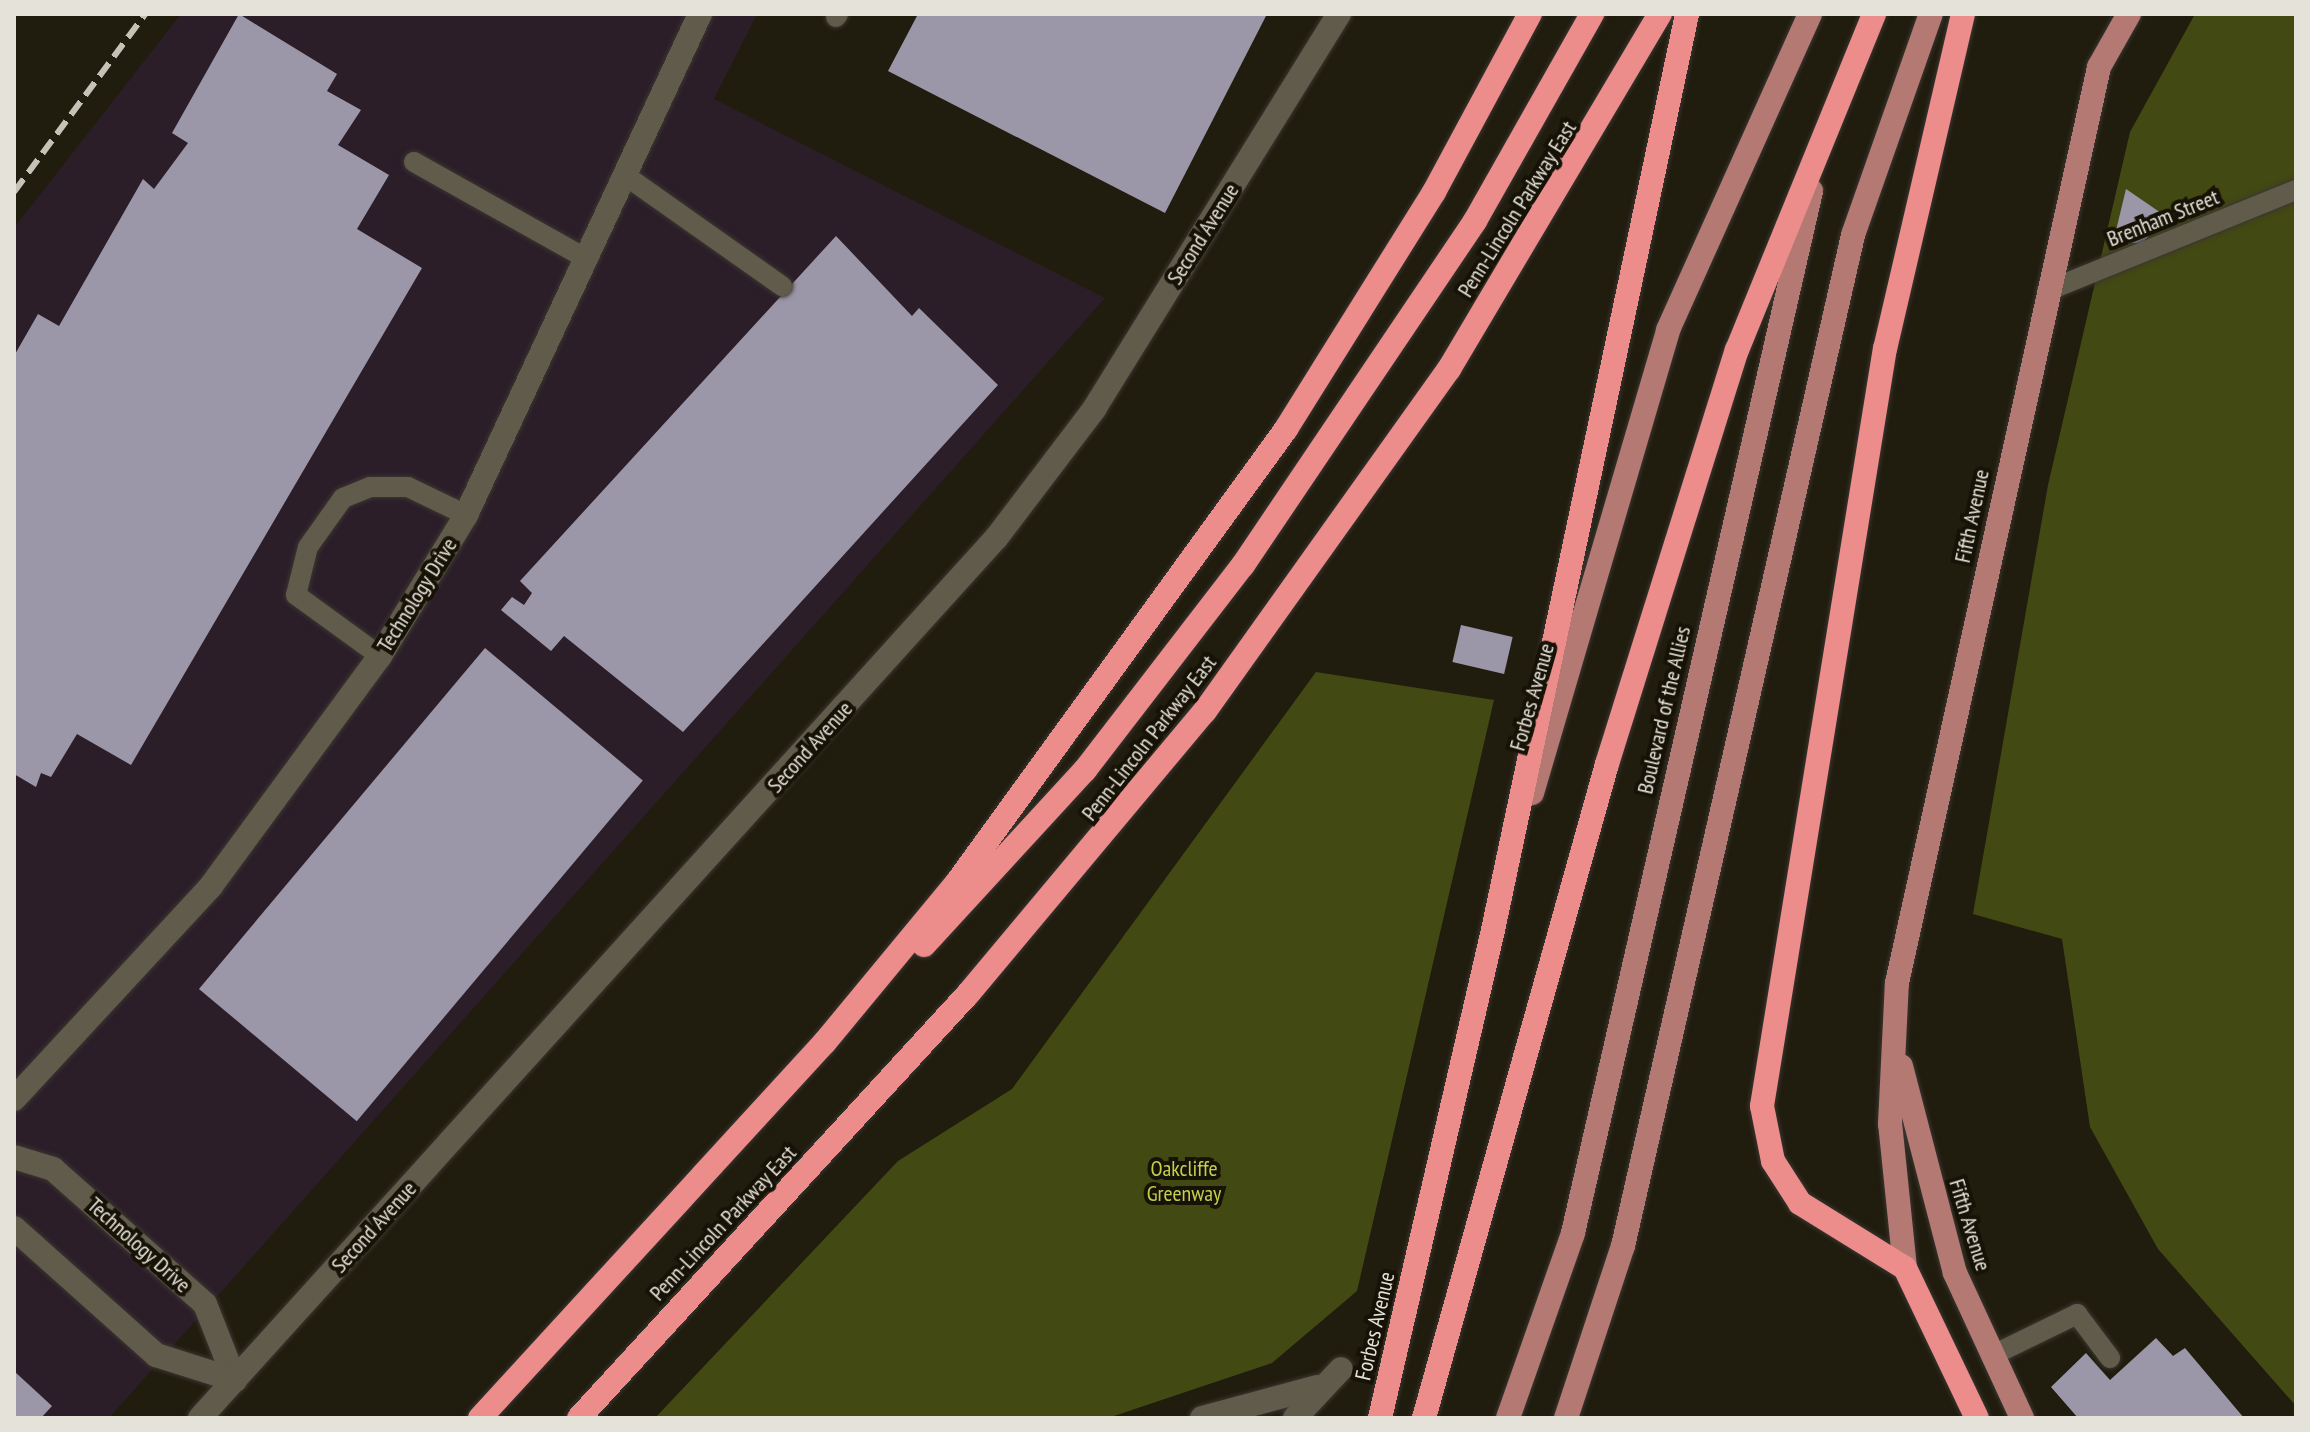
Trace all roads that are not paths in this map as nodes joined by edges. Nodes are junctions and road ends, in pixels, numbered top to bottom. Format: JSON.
{"nodes":[{"id":1,"x":700,"y":14,"type":"edge"},
{"id":2,"x":1339,"y":14,"type":"edge"},
{"id":3,"x":1530,"y":14,"type":"edge"},
{"id":4,"x":1592,"y":14,"type":"edge"},
{"id":5,"x":1660,"y":14,"type":"edge"},
{"id":6,"x":1673,"y":14,"type":"edge"},
{"id":7,"x":1687,"y":14,"type":"edge"},
{"id":8,"x":1810,"y":14,"type":"edge"},
{"id":9,"x":1874,"y":14,"type":"edge"},
{"id":10,"x":1931,"y":14,"type":"edge"},
{"id":11,"x":1963,"y":14,"type":"edge"},
{"id":12,"x":2129,"y":14,"type":"edge"},
{"id":13,"x":1846,"y":86,"type":"junction"},
{"id":14,"x":1596,"y":131,"type":"junction"},
{"id":15,"x":414,"y":162,"type":"dead end"},
{"id":16,"x":626,"y":176,"type":"junction"},
{"id":17,"x":2296,"y":190,"type":"edge"},
{"id":18,"x":587,"y":259,"type":"junction"},
{"id":19,"x":782,"y":286,"type":"dead end"},
{"id":20,"x":2047,"y":291,"type":"junction"},
{"id":21,"x":466,"y":515,"type":"junction"},
{"id":22,"x":380,"y":656,"type":"junction"},
{"id":23,"x":1493,"y":930,"type":"junction"},
{"id":24,"x":1895,"y":1037,"type":"junction"},
{"id":25,"x":825,"y":1042,"type":"junction"},
{"id":26,"x":14,"y":1099,"type":"edge"},
{"id":27,"x":14,"y":1157,"type":"edge"},
{"id":28,"x":14,"y":1228,"type":"edge"},
{"id":29,"x":1905,"y":1268,"type":"junction"},
{"id":30,"x":1991,"y":1356,"type":"junction"},
{"id":31,"x":2110,"y":1358,"type":"dead end"},
{"id":32,"x":1341,"y":1369,"type":"dead end"},
{"id":33,"x":235,"y":1380,"type":"junction"},
{"id":34,"x":1317,"y":1387,"type":"junction"},
{"id":35,"x":200,"y":1418,"type":"edge"},
{"id":36,"x":480,"y":1418,"type":"edge"},
{"id":37,"x":579,"y":1418,"type":"edge"},
{"id":38,"x":1202,"y":1418,"type":"edge"},
{"id":39,"x":1295,"y":1418,"type":"edge"},
{"id":40,"x":1380,"y":1418,"type":"edge"},
{"id":41,"x":1424,"y":1418,"type":"edge"},
{"id":42,"x":1508,"y":1418,"type":"edge"},
{"id":43,"x":1566,"y":1418,"type":"edge"},
{"id":44,"x":1977,"y":1418,"type":"edge"},
{"id":45,"x":2022,"y":1418,"type":"edge"}],
"edges":[{"from":1,"to":16,"type":"street","name":"Technology Drive"},
{"from":2,"to":33,"type":"street","name":"Second Avenue"},
{"from":3,"to":25,"type":"highway"},
{"from":4,"to":25,"type":"highway"},
{"from":5,"to":14,"type":"highway","name":"Penn-Lincoln Parkway East"},
{"from":6,"to":14,"type":"highway"},
{"from":7,"to":23,"type":"highway"},
{"from":8,"to":23,"type":"main road","name":"Forbes Avenue"},
{"from":9,"to":13,"type":"highway","name":"Boulevard of the Allies"},
{"from":10,"to":43,"type":"main road"},
{"from":11,"to":29,"type":"highway"},
{"from":12,"to":20,"type":"main road","name":"Fifth Avenue"},
{"from":13,"to":41,"type":"highway"},
{"from":13,"to":42,"type":"main road","name":"Boulevard of the Allies"},
{"from":14,"to":37,"type":"highway","name":"Penn-Lincoln Parkway East"},
{"from":15,"to":18,"type":"lane"},
{"from":16,"to":18,"type":"street","name":"Technology Drive"},
{"from":16,"to":19,"type":"lane"},
{"from":17,"to":20,"type":"lane","name":"Brenham Street"},
{"from":18,"to":21,"type":"street","name":"Technology Drive"},
{"from":20,"to":24,"type":"main road","name":"Fifth Avenue"},
{"from":21,"to":22,"type":"street","name":"Technology Drive"},
{"from":21,"to":22,"type":"lane"},
{"from":22,"to":26,"type":"street","name":"Technology Drive"},
{"from":23,"to":40,"type":"highway","name":"Forbes Avenue"},
{"from":24,"to":29,"type":"main road","name":"Fifth Avenue"},
{"from":24,"to":30,"type":"main road","name":"Fifth Avenue"},
{"from":25,"to":36,"type":"highway"},
{"from":27,"to":33,"type":"street","name":"Technology Drive"},
{"from":28,"to":33,"type":"street"},
{"from":29,"to":44,"type":"highway","name":"Fifth Avenue"},
{"from":30,"to":31,"type":"lane"},
{"from":30,"to":45,"type":"main road","name":"Fifth Avenue"},
{"from":32,"to":34,"type":"street"},
{"from":33,"to":35,"type":"street","name":"Second Avenue"},
{"from":34,"to":38,"type":"street"},
{"from":34,"to":39,"type":"street"}]}
